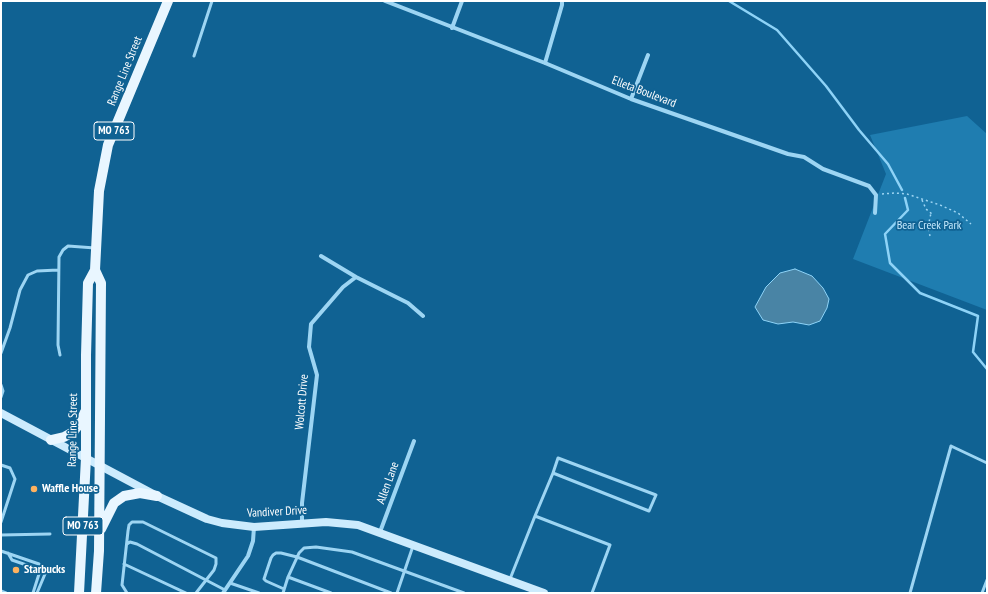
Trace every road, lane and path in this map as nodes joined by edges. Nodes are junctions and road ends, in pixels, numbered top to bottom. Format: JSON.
{"nodes":[{"id":1,"x":168,"y":1,"type":"edge"},
{"id":2,"x":212,"y":1,"type":"edge"},
{"id":3,"x":385,"y":1,"type":"edge"},
{"id":4,"x":462,"y":1,"type":"edge"},
{"id":5,"x":562,"y":1,"type":"edge"},
{"id":6,"x":452,"y":28,"type":"junction"},
{"id":7,"x":648,"y":55,"type":"dead end"},
{"id":8,"x":194,"y":56,"type":"dead end"},
{"id":9,"x":545,"y":63,"type":"junction"},
{"id":10,"x":631,"y":99,"type":"junction"},
{"id":11,"x":876,"y":194,"type":"junction"},
{"id":12,"x":922,"y":199,"type":"junction"},
{"id":13,"x":875,"y":213,"type":"dead end"},
{"id":14,"x":971,"y":224,"type":"dead end"},
{"id":15,"x":930,"y":236,"type":"dead end"},
{"id":16,"x":96,"y":248,"type":"junction"},
{"id":17,"x":321,"y":256,"type":"dead end"},
{"id":18,"x":58,"y":270,"type":"junction"},
{"id":19,"x":95,"y":270,"type":"junction"},
{"id":20,"x":356,"y":277,"type":"junction"},
{"id":21,"x":423,"y":316,"type":"dead end"},
{"id":22,"x":1,"y":353,"type":"edge"},
{"id":23,"x":60,"y":355,"type":"dead end"},
{"id":24,"x":1,"y":385,"type":"edge"},
{"id":25,"x":1,"y":397,"type":"edge"},
{"id":26,"x":86,"y":408,"type":"junction"},
{"id":27,"x":1,"y":413,"type":"edge"},
{"id":28,"x":51,"y":440,"type":"junction"},
{"id":29,"x":414,"y":441,"type":"dead end"},
{"id":30,"x":86,"y":458,"type":"junction"},
{"id":31,"x":987,"y":463,"type":"edge"},
{"id":32,"x":1,"y":465,"type":"edge"},
{"id":33,"x":99,"y":465,"type":"junction"},
{"id":34,"x":553,"y":473,"type":"junction"},
{"id":35,"x":158,"y":496,"type":"junction"},
{"id":36,"x":535,"y":516,"type":"junction"},
{"id":37,"x":1,"y":520,"type":"edge"},
{"id":38,"x":302,"y":523,"type":"junction"},
{"id":39,"x":254,"y":528,"type":"junction"},
{"id":40,"x":380,"y":532,"type":"junction"},
{"id":41,"x":99,"y":533,"type":"junction"},
{"id":42,"x":50,"y":534,"type":"dead end"},
{"id":43,"x":1,"y":535,"type":"edge"},
{"id":44,"x":127,"y":544,"type":"junction"},
{"id":45,"x":413,"y":545,"type":"junction"},
{"id":46,"x":1,"y":551,"type":"edge"},
{"id":47,"x":8,"y":553,"type":"junction"},
{"id":48,"x":297,"y":557,"type":"junction"},
{"id":49,"x":124,"y":564,"type":"junction"},
{"id":50,"x":404,"y":572,"type":"junction"},
{"id":51,"x":288,"y":577,"type":"junction"},
{"id":52,"x":206,"y":580,"type":"junction"},
{"id":53,"x":510,"y":580,"type":"junction"},
{"id":54,"x":987,"y":580,"type":"edge"},
{"id":55,"x":230,"y":583,"type":"junction"},
{"id":56,"x":529,"y":590,"type":"edge"},
{"id":57,"x":1,"y":591,"type":"edge"},
{"id":58,"x":283,"y":591,"type":"edge"},
{"id":59,"x":224,"y":592,"type":"edge"},
{"id":60,"x":6,"y":593,"type":"edge"},
{"id":61,"x":33,"y":593,"type":"edge"},
{"id":62,"x":37,"y":593,"type":"edge"},
{"id":63,"x":80,"y":593,"type":"edge"},
{"id":64,"x":96,"y":593,"type":"edge"},
{"id":65,"x":128,"y":593,"type":"edge"},
{"id":66,"x":186,"y":593,"type":"edge"},
{"id":67,"x":196,"y":593,"type":"edge"},
{"id":68,"x":258,"y":593,"type":"edge"},
{"id":69,"x":330,"y":593,"type":"edge"},
{"id":70,"x":391,"y":593,"type":"edge"},
{"id":71,"x":397,"y":593,"type":"edge"},
{"id":72,"x":464,"y":593,"type":"edge"},
{"id":73,"x":544,"y":593,"type":"edge"},
{"id":74,"x":592,"y":593,"type":"edge"},
{"id":75,"x":910,"y":593,"type":"edge"},
{"id":76,"x":982,"y":593,"type":"edge"}],
"edges":[{"from":1,"to":16,"type":"main road","name":"Range Line Street","number":"MO 763"},
{"from":2,"to":8,"type":"lane"},
{"from":3,"to":6,"type":"street","name":"Elleta Boulevard"},
{"from":4,"to":6,"type":"street"},
{"from":5,"to":9,"type":"street"},
{"from":6,"to":9,"type":"street","name":"Elleta Boulevard"},
{"from":7,"to":10,"type":"street"},
{"from":9,"to":10,"type":"street","name":"Elleta Boulevard"},
{"from":10,"to":11,"type":"street","name":"Elleta Boulevard"},
{"from":11,"to":12,"type":"path"},
{"from":11,"to":13,"type":"street"},
{"from":12,"to":14,"type":"path"},
{"from":12,"to":15,"type":"path"},
{"from":16,"to":18,"type":"lane"},
{"from":16,"to":19,"type":"main road","name":"Range Line Street","number":"MO 763"},
{"from":17,"to":20,"type":"street"},
{"from":18,"to":22,"type":"lane"},
{"from":18,"to":23,"type":"lane"},
{"from":19,"to":26,"type":"main road","name":"Range Line Street","number":"MO 763"},
{"from":19,"to":33,"type":"main road","name":"Range Line Street","number":"MO 763"},
{"from":20,"to":21,"type":"street"},
{"from":20,"to":38,"type":"street","name":"Wolcott Drive"},
{"from":24,"to":25,"type":"lane"},
{"from":26,"to":28,"type":"main road"},
{"from":26,"to":30,"type":"main road","name":"Range Line Street","number":"MO 763"},
{"from":27,"to":28,"type":"main road","name":"Vandiver Drive"},
{"from":28,"to":30,"type":"main road","name":"Vandiver Drive"},
{"from":29,"to":40,"type":"street","name":"Allen Lane"},
{"from":30,"to":33,"type":"main road","name":"Vandiver Drive"},
{"from":30,"to":63,"type":"main road","name":"Range Line Street","number":"MO 763"},
{"from":31,"to":75,"type":"lane"},
{"from":32,"to":37,"type":"lane"},
{"from":33,"to":35,"type":"main road","name":"Vandiver Drive"},
{"from":33,"to":41,"type":"main road","name":"Range Line Street","number":"MO 763"},
{"from":34,"to":34,"type":"lane"},
{"from":34,"to":36,"type":"lane"},
{"from":35,"to":39,"type":"main road","name":"Vandiver Drive"},
{"from":35,"to":41,"type":"main road"},
{"from":36,"to":53,"type":"lane"},
{"from":36,"to":74,"type":"lane"},
{"from":38,"to":39,"type":"main road","name":"Vandiver Drive"},
{"from":38,"to":40,"type":"main road","name":"Vandiver Drive"},
{"from":39,"to":55,"type":"street"},
{"from":40,"to":45,"type":"main road","name":"Vandiver Drive"},
{"from":41,"to":64,"type":"main road","name":"Range Line Street","number":"MO 763"},
{"from":42,"to":43,"type":"lane"},
{"from":44,"to":49,"type":"lane"},
{"from":44,"to":52,"type":"lane"},
{"from":44,"to":52,"type":"lane"},
{"from":45,"to":50,"type":"lane"},
{"from":45,"to":53,"type":"main road","name":"Vandiver Drive"},
{"from":46,"to":47,"type":"lane"},
{"from":47,"to":61,"type":"lane"},
{"from":47,"to":62,"type":"lane"},
{"from":48,"to":50,"type":"lane"},
{"from":48,"to":51,"type":"lane"},
{"from":48,"to":58,"type":"lane"},
{"from":48,"to":70,"type":"lane"},
{"from":49,"to":65,"type":"lane"},
{"from":49,"to":66,"type":"lane"},
{"from":50,"to":71,"type":"lane"},
{"from":50,"to":72,"type":"lane"},
{"from":51,"to":58,"type":"lane"},
{"from":51,"to":69,"type":"lane"},
{"from":52,"to":59,"type":"lane"},
{"from":52,"to":67,"type":"lane"},
{"from":53,"to":56,"type":"main road","name":"Vandiver Drive"},
{"from":54,"to":76,"type":"lane"},
{"from":55,"to":59,"type":"street"},
{"from":55,"to":68,"type":"lane"},
{"from":56,"to":73,"type":"main road","name":"Vandiver Drive"},
{"from":57,"to":60,"type":"lane"}]}
